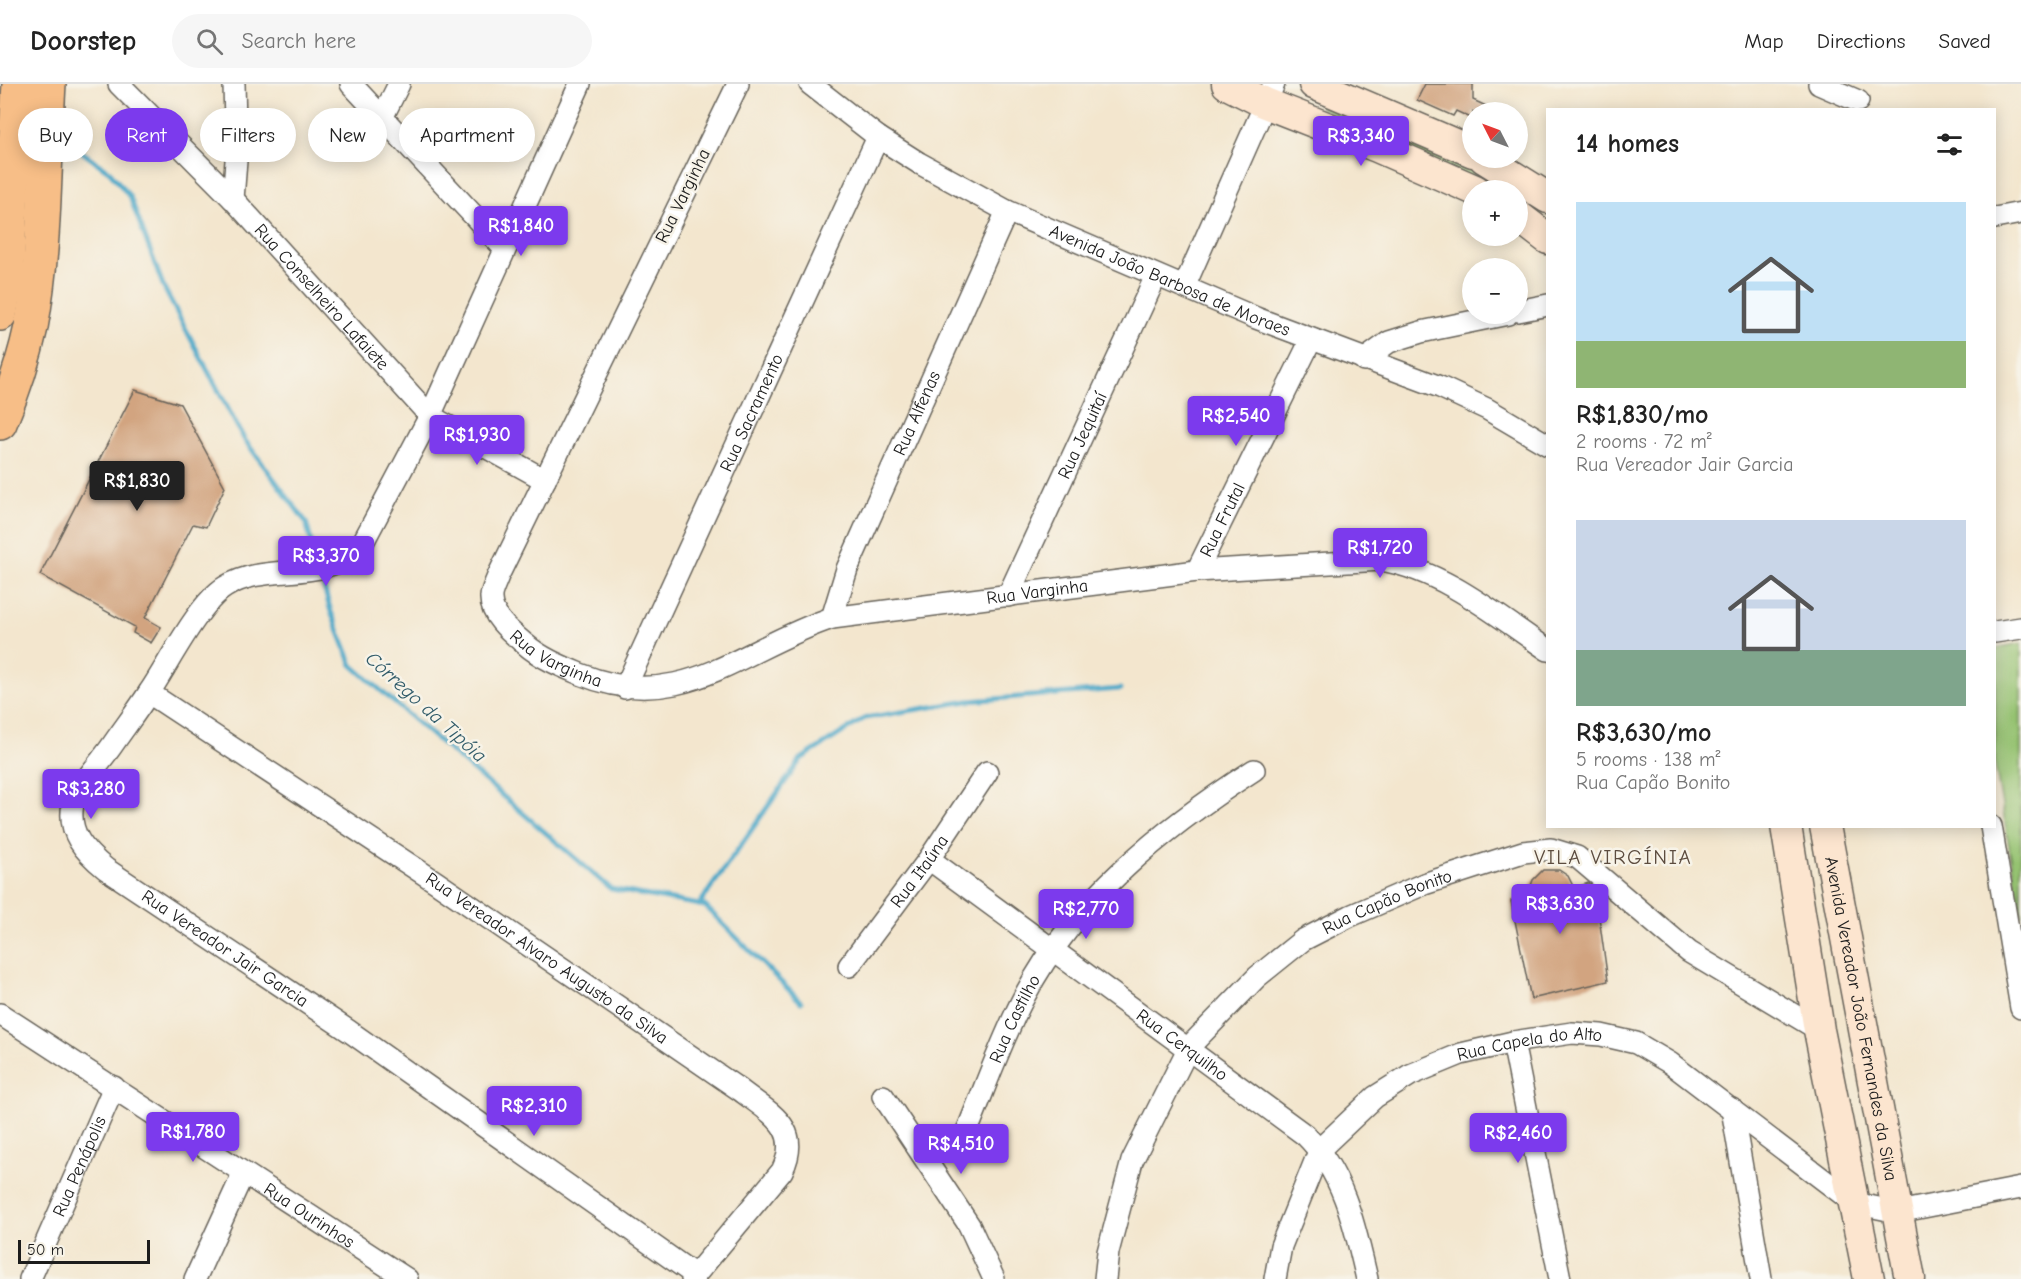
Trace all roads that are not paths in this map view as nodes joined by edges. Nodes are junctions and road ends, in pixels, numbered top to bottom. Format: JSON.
{"nodes":[{"id":1,"x":19,"y":84,"type":"edge"},
{"id":2,"x":49,"y":84,"type":"edge"},
{"id":3,"x":119,"y":84,"type":"edge"},
{"id":4,"x":234,"y":84,"type":"edge"},
{"id":5,"x":351,"y":84,"type":"edge"},
{"id":6,"x":399,"y":84,"type":"edge"},
{"id":7,"x":580,"y":84,"type":"edge"},
{"id":8,"x":738,"y":84,"type":"edge"},
{"id":9,"x":810,"y":84,"type":"edge"},
{"id":10,"x":1227,"y":84,"type":"edge"},
{"id":11,"x":1314,"y":84,"type":"edge"},
{"id":12,"x":1819,"y":84,"type":"edge"},
{"id":13,"x":1269,"y":94,"type":"edge"},
{"id":14,"x":1858,"y":98,"type":"edge"},
{"id":15,"x":373,"y":108,"type":"edge"},
{"id":16,"x":387,"y":108,"type":"edge"},
{"id":17,"x":387,"y":123,"type":"edge"},
{"id":18,"x":878,"y":137,"type":"junction"},
{"id":19,"x":1462,"y":147,"type":"edge"},
{"id":20,"x":1500,"y":168,"type":"edge"},
{"id":21,"x":1462,"y":185,"type":"edge"},
{"id":22,"x":1546,"y":197,"type":"edge"},
{"id":23,"x":233,"y":199,"type":"junction"},
{"id":24,"x":1007,"y":211,"type":"junction"},
{"id":25,"x":2021,"y":213,"type":"edge"},
{"id":26,"x":1996,"y":218,"type":"edge"},
{"id":27,"x":1528,"y":224,"type":"edge"},
{"id":28,"x":1546,"y":237,"type":"edge"},
{"id":29,"x":504,"y":248,"type":"junction"},
{"id":30,"x":1156,"y":276,"type":"junction"},
{"id":31,"x":1185,"y":285,"type":"junction"},
{"id":32,"x":2,"y":293,"type":"edge"},
{"id":33,"x":1546,"y":305,"type":"edge"},
{"id":34,"x":1528,"y":309,"type":"edge"},
{"id":35,"x":1462,"y":324,"type":"edge"},
{"id":36,"x":1311,"y":340,"type":"junction"},
{"id":37,"x":1364,"y":360,"type":"junction"},
{"id":38,"x":430,"y":416,"type":"junction"},
{"id":39,"x":0,"y":423,"type":"edge"},
{"id":40,"x":1546,"y":444,"type":"edge"},
{"id":41,"x":545,"y":480,"type":"junction"},
{"id":42,"x":1197,"y":571,"type":"junction"},
{"id":43,"x":1008,"y":596,"type":"junction"},
{"id":44,"x":832,"y":618,"type":"junction"},
{"id":45,"x":2021,"y":628,"type":"edge"},
{"id":46,"x":1996,"y":632,"type":"edge"},
{"id":47,"x":1546,"y":649,"type":"edge"},
{"id":48,"x":625,"y":688,"type":"junction"},
{"id":49,"x":149,"y":693,"type":"junction"},
{"id":50,"x":1254,"y":770,"type":"dead end"},
{"id":51,"x":987,"y":772,"type":"dead end"},
{"id":52,"x":1786,"y":828,"type":"edge"},
{"id":53,"x":1825,"y":828,"type":"edge"},
{"id":54,"x":1992,"y":828,"type":"edge"},
{"id":55,"x":929,"y":859,"type":"junction"},
{"id":56,"x":1053,"y":949,"type":"junction"},
{"id":57,"x":849,"y":966,"type":"dead end"},
{"id":58,"x":2021,"y":1008,"type":"edge"},
{"id":59,"x":0,"y":1014,"type":"edge"},
{"id":60,"x":1820,"y":1030,"type":"junction"},
{"id":61,"x":1513,"y":1042,"type":"junction"},
{"id":62,"x":1189,"y":1047,"type":"junction"},
{"id":63,"x":114,"y":1087,"type":"junction"},
{"id":64,"x":883,"y":1096,"type":"dead end"},
{"id":65,"x":1732,"y":1109,"type":"junction"},
{"id":66,"x":962,"y":1143,"type":"dead end"},
{"id":67,"x":1320,"y":1149,"type":"junction"},
{"id":68,"x":243,"y":1174,"type":"junction"},
{"id":69,"x":2021,"y":1188,"type":"edge"},
{"id":70,"x":1854,"y":1203,"type":"junction"},
{"id":71,"x":1898,"y":1212,"type":"junction"},
{"id":72,"x":380,"y":1272,"type":"edge"},
{"id":73,"x":694,"y":1277,"type":"edge"},
{"id":74,"x":30,"y":1279,"type":"edge"},
{"id":75,"x":195,"y":1279,"type":"edge"},
{"id":76,"x":407,"y":1279,"type":"edge"},
{"id":77,"x":994,"y":1279,"type":"edge"},
{"id":78,"x":1105,"y":1279,"type":"edge"},
{"id":79,"x":1275,"y":1279,"type":"edge"},
{"id":80,"x":1367,"y":1279,"type":"edge"},
{"id":81,"x":1560,"y":1279,"type":"edge"},
{"id":82,"x":1761,"y":1279,"type":"edge"},
{"id":83,"x":1869,"y":1279,"type":"edge"},
{"id":84,"x":1910,"y":1279,"type":"edge"}],
"edges":[{"from":1,"to":32,"type":"main road"},
{"from":2,"to":39,"type":"main road"},
{"from":3,"to":23,"type":"street","name":"Rua Conselheiro Lafaiete"},
{"from":4,"to":23,"type":"street"},
{"from":5,"to":15,"type":"street"},
{"from":6,"to":16,"type":"street"},
{"from":7,"to":29,"type":"street"},
{"from":8,"to":41,"type":"street","name":"Rua Varginha"},
{"from":9,"to":18,"type":"street","name":"Avenida João Barbosa de Moraes"},
{"from":10,"to":13,"type":"main road"},
{"from":11,"to":19,"type":"main road"},
{"from":12,"to":14,"type":"street"},
{"from":13,"to":21,"type":"main road"},
{"from":13,"to":31,"type":"street"},
{"from":17,"to":29,"type":"street"},
{"from":18,"to":24,"type":"street","name":"Avenida João Barbosa de Moraes"},
{"from":18,"to":48,"type":"street","name":"Rua Sacramento"},
{"from":20,"to":22,"type":"main road"},
{"from":23,"to":38,"type":"street","name":"Rua Conselheiro Lafaiete"},
{"from":24,"to":30,"type":"street","name":"Avenida João Barbosa de Moraes"},
{"from":24,"to":44,"type":"street","name":"Rua Alfenas"},
{"from":25,"to":26,"type":"street"},
{"from":27,"to":28,"type":"main road"},
{"from":29,"to":38,"type":"street"},
{"from":30,"to":31,"type":"street","name":"Avenida João Barbosa de Moraes"},
{"from":30,"to":43,"type":"street","name":"Rua Jequitaí"},
{"from":31,"to":36,"type":"street","name":"Avenida João Barbosa de Moraes"},
{"from":33,"to":34,"type":"street"},
{"from":35,"to":37,"type":"street"},
{"from":36,"to":37,"type":"street","name":"Avenida João Barbosa de Moraes"},
{"from":36,"to":42,"type":"street","name":"Rua Frutal"},
{"from":37,"to":40,"type":"street","name":"Avenida João Barbosa de Moraes"},
{"from":38,"to":41,"type":"street","name":"Rua Conselheiro Lafaiete"},
{"from":38,"to":49,"type":"street","name":"Rua Vereador Jair Garcia"},
{"from":41,"to":48,"type":"street","name":"Rua Varginha"},
{"from":42,"to":43,"type":"street","name":"Rua Varginha"},
{"from":42,"to":47,"type":"street","name":"Rua Varginha"},
{"from":43,"to":44,"type":"street","name":"Rua Varginha"},
{"from":44,"to":48,"type":"street","name":"Rua Varginha"},
{"from":45,"to":46,"type":"street"},
{"from":49,"to":73,"type":"street","name":"Rua Vereador Jair Garcia"},
{"from":49,"to":73,"type":"street","name":"Rua Vereador Alvaro Augusto da Silva"},
{"from":50,"to":56,"type":"street","name":"Rua Castilho"},
{"from":51,"to":55,"type":"street","name":"Rua Itaúna"},
{"from":52,"to":60,"type":"main road"},
{"from":53,"to":71,"type":"main road","name":"Avenida Vereador João Fernandes da Silva"},
{"from":54,"to":58,"type":"street"},
{"from":55,"to":56,"type":"street","name":"Rua Cerquilho"},
{"from":55,"to":57,"type":"street","name":"Rua Itaúna"},
{"from":56,"to":62,"type":"street","name":"Rua Cerquilho"},
{"from":56,"to":66,"type":"street","name":"Rua Castilho"},
{"from":59,"to":63,"type":"street","name":"Rua Ourinhos"},
{"from":60,"to":62,"type":"street","name":"Rua Capão Bonito"},
{"from":60,"to":70,"type":"main road"},
{"from":61,"to":65,"type":"street","name":"Rua Capela do Alto"},
{"from":61,"to":67,"type":"street","name":"Rua Capela do Alto"},
{"from":61,"to":81,"type":"street"},
{"from":62,"to":67,"type":"street","name":"Rua Cerquilho"},
{"from":62,"to":78,"type":"street","name":"Rua Capão Bonito"},
{"from":63,"to":68,"type":"street","name":"Rua Ourinhos"},
{"from":63,"to":74,"type":"street","name":"Rua Penápolis"},
{"from":64,"to":77,"type":"street"},
{"from":65,"to":70,"type":"street","name":"Rua Capela do Alto"},
{"from":65,"to":82,"type":"street"},
{"from":67,"to":79,"type":"street","name":"Rua Capela do Alto"},
{"from":67,"to":80,"type":"street","name":"Rua Cerquilho"},
{"from":68,"to":72,"type":"street","name":"Rua Ourinhos"},
{"from":68,"to":75,"type":"street"},
{"from":69,"to":71,"type":"street"},
{"from":70,"to":71,"type":"street","name":"Avenida Vereador João Fernandes da Silva"},
{"from":70,"to":83,"type":"main road"},
{"from":71,"to":84,"type":"main road","name":"Avenida Vereador João Fernandes da Silva"},
{"from":72,"to":76,"type":"street","name":"Rua Ourinhos"}]}
